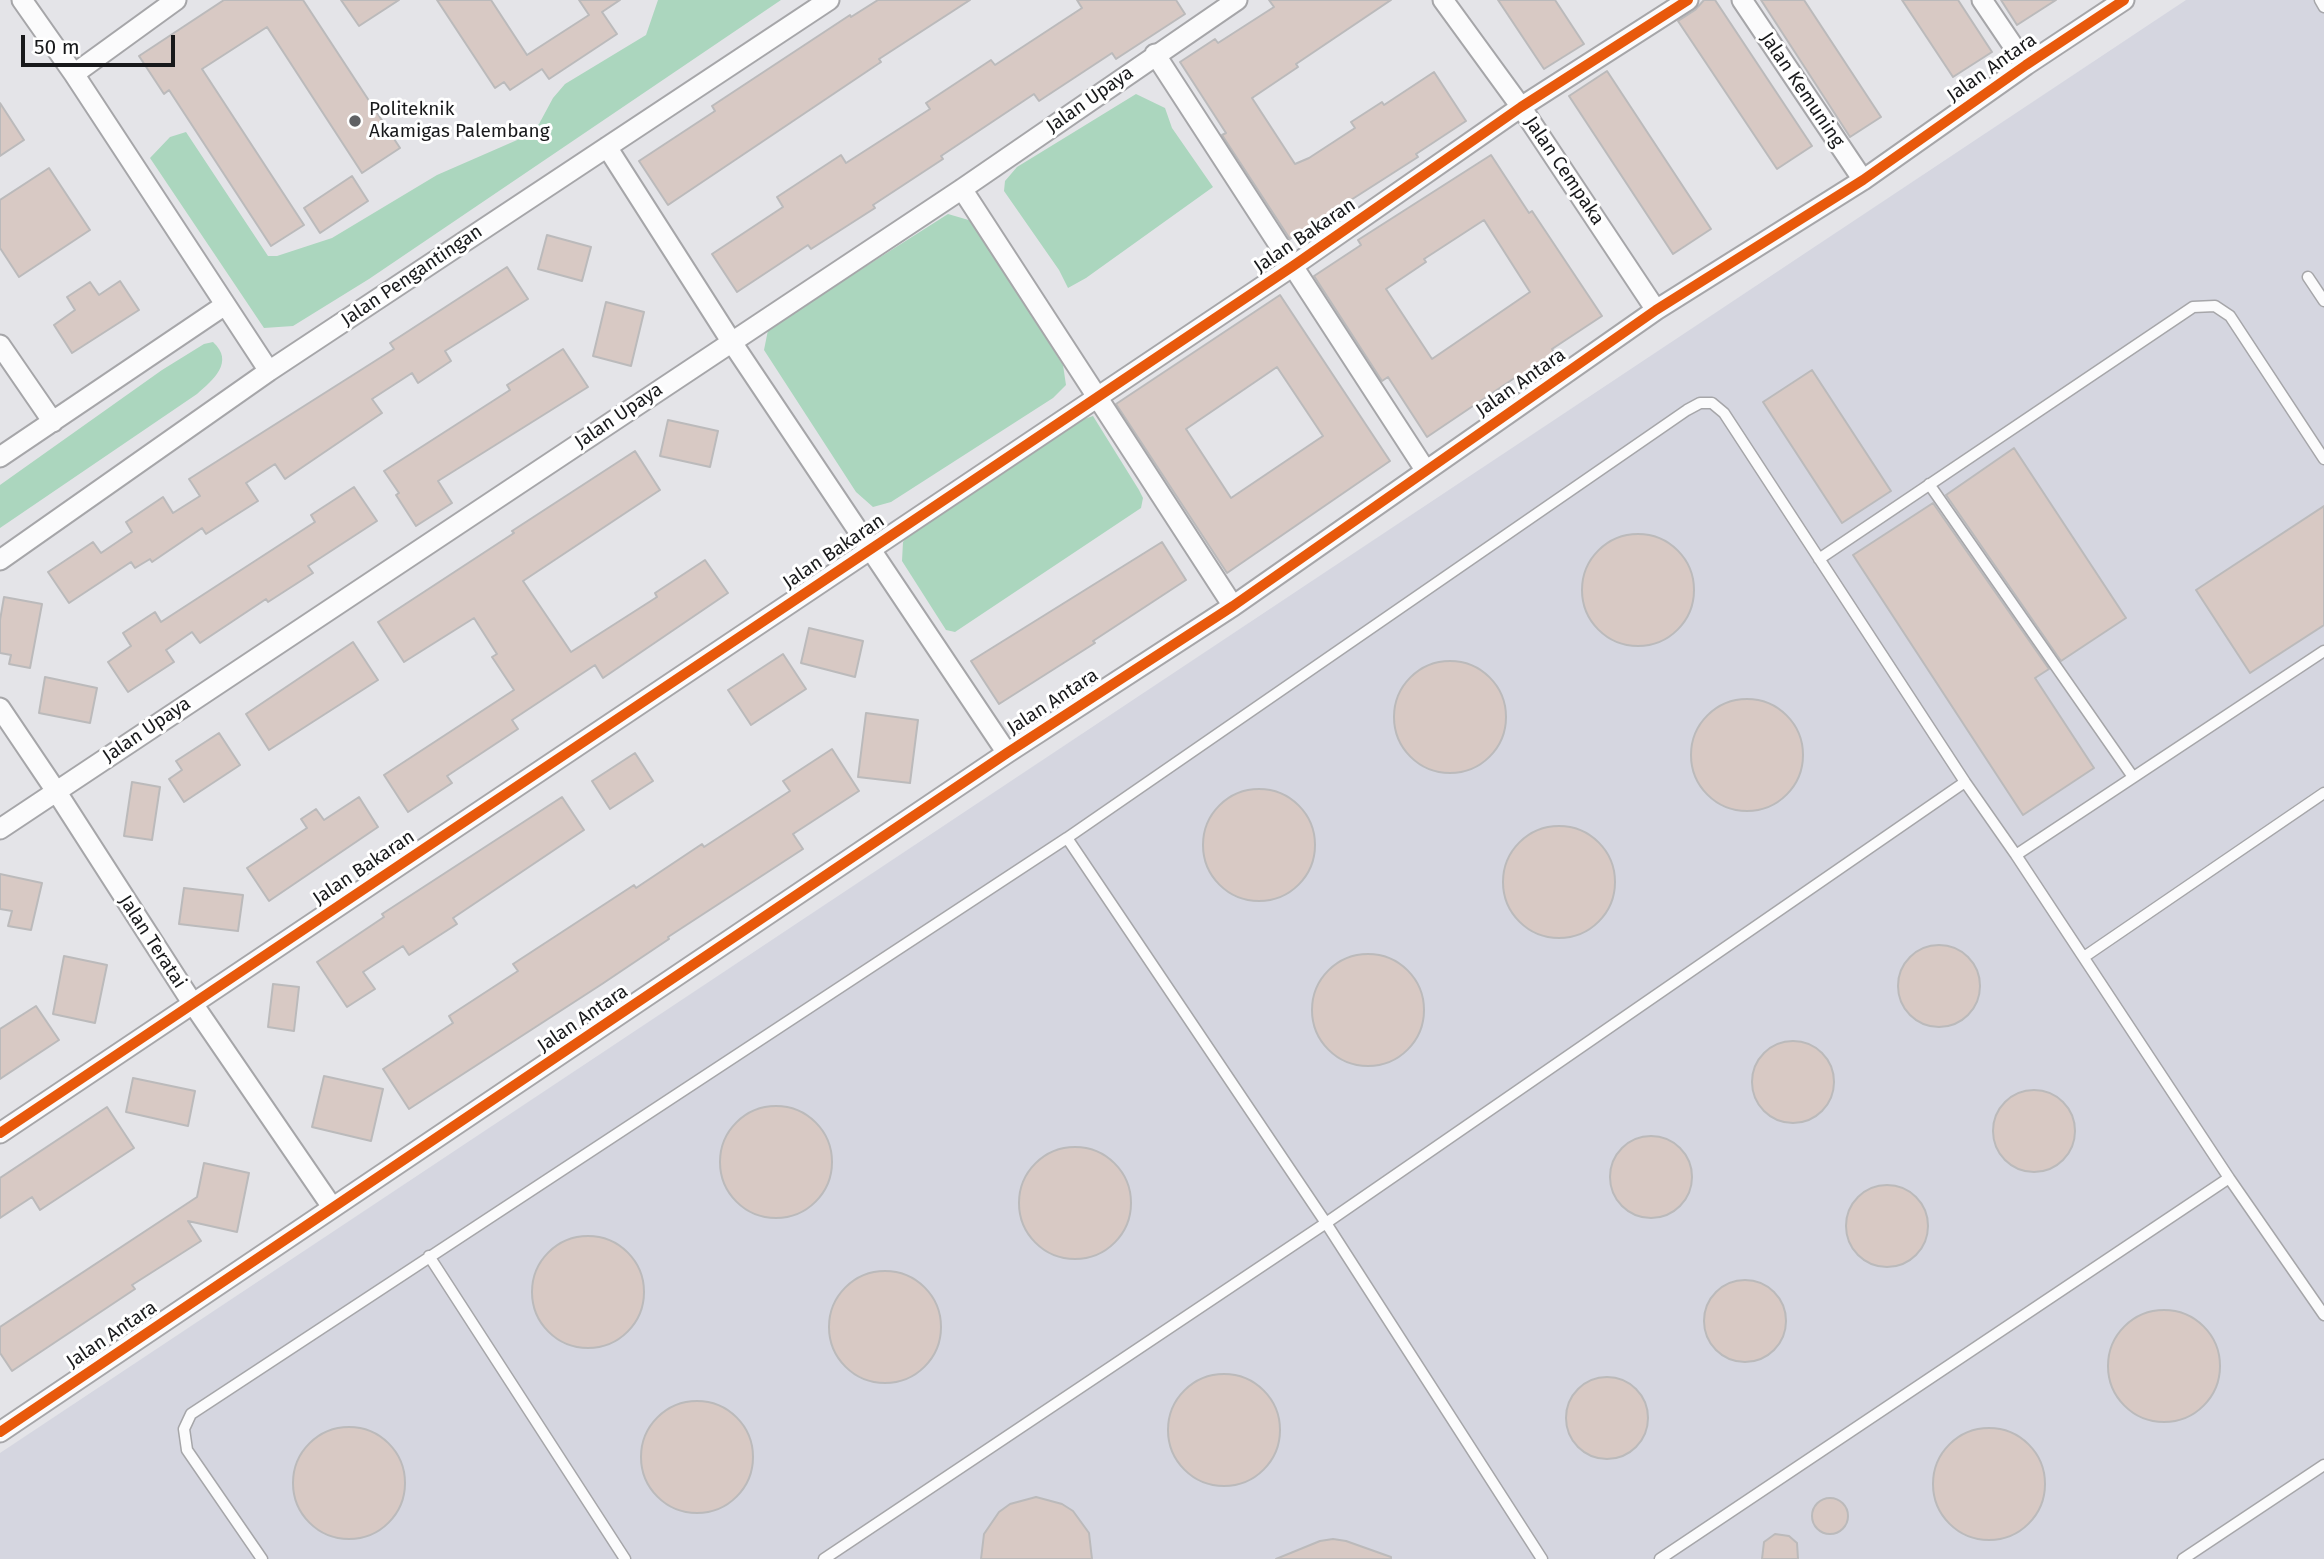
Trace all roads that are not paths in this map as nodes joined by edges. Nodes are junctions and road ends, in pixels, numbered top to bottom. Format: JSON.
{"nodes":[{"id":1,"x":22,"y":0,"type":"edge"},
{"id":2,"x":176,"y":0,"type":"edge"},
{"id":3,"x":829,"y":0,"type":"edge"},
{"id":4,"x":1237,"y":0,"type":"edge"},
{"id":5,"x":1443,"y":0,"type":"edge"},
{"id":6,"x":1688,"y":0,"type":"edge"},
{"id":7,"x":1742,"y":0,"type":"edge"},
{"id":8,"x":1982,"y":0,"type":"edge"},
{"id":9,"x":2124,"y":0,"type":"edge"},
{"id":10,"x":2320,"y":0,"type":"edge"},
{"id":11,"x":2324,"y":7,"type":"edge"},
{"id":12,"x":1155,"y":54,"type":"junction"},
{"id":13,"x":2026,"y":65,"type":"junction"},
{"id":14,"x":74,"y":74,"type":"junction"},
{"id":15,"x":1521,"y":107,"type":"junction"},
{"id":16,"x":607,"y":147,"type":"junction"},
{"id":17,"x":1863,"y":180,"type":"junction"},
{"id":18,"x":962,"y":189,"type":"junction"},
{"id":19,"x":1293,"y":266,"type":"junction"},
{"id":20,"x":2308,"y":277,"type":"dead end"},
{"id":21,"x":2324,"y":301,"type":"edge"},
{"id":22,"x":225,"y":305,"type":"junction"},
{"id":23,"x":1656,"y":310,"type":"junction"},
{"id":24,"x":732,"y":341,"type":"junction"},
{"id":25,"x":0,"y":345,"type":"edge"},
{"id":26,"x":268,"y":371,"type":"junction"},
{"id":27,"x":1096,"y":396,"type":"junction"},
{"id":28,"x":53,"y":422,"type":"junction"},
{"id":29,"x":0,"y":457,"type":"edge"},
{"id":30,"x":2324,"y":459,"type":"edge"},
{"id":31,"x":1426,"y":471,"type":"junction"},
{"id":32,"x":1929,"y":484,"type":"junction"},
{"id":33,"x":870,"y":550,"type":"junction"},
{"id":34,"x":1819,"y":559,"type":"junction"},
{"id":35,"x":0,"y":560,"type":"edge"},
{"id":36,"x":1233,"y":606,"type":"junction"},
{"id":37,"x":2324,"y":651,"type":"edge"},
{"id":38,"x":0,"y":708,"type":"edge"},
{"id":39,"x":1007,"y":753,"type":"junction"},
{"id":40,"x":2133,"y":777,"type":"junction"},
{"id":41,"x":1965,"y":782,"type":"junction"},
{"id":42,"x":56,"y":791,"type":"junction"},
{"id":43,"x":2324,"y":793,"type":"edge"},
{"id":44,"x":0,"y":829,"type":"edge"},
{"id":45,"x":1067,"y":838,"type":"junction"},
{"id":46,"x":2016,"y":855,"type":"junction"},
{"id":47,"x":2084,"y":957,"type":"junction"},
{"id":48,"x":193,"y":1004,"type":"junction"},
{"id":49,"x":0,"y":1133,"type":"edge"},
{"id":50,"x":2230,"y":1178,"type":"junction"},
{"id":51,"x":332,"y":1207,"type":"junction"},
{"id":52,"x":1326,"y":1223,"type":"junction"},
{"id":53,"x":429,"y":1256,"type":"junction"},
{"id":54,"x":2324,"y":1315,"type":"edge"},
{"id":55,"x":0,"y":1433,"type":"edge"},
{"id":56,"x":2324,"y":1465,"type":"edge"},
{"id":57,"x":262,"y":1559,"type":"edge"},
{"id":58,"x":625,"y":1559,"type":"edge"},
{"id":59,"x":824,"y":1559,"type":"edge"},
{"id":60,"x":1542,"y":1559,"type":"edge"},
{"id":61,"x":1660,"y":1559,"type":"edge"},
{"id":62,"x":2183,"y":1559,"type":"edge"}],
"edges":[{"from":1,"to":14,"type":"street"},
{"from":2,"to":14,"type":"street"},
{"from":3,"to":16,"type":"street","name":"Jalan Pengantingan"},
{"from":4,"to":12,"type":"street","name":"Jalan Upaya"},
{"from":5,"to":15,"type":"street","name":"Jalan Cempaka"},
{"from":6,"to":15,"type":"street","name":"Jalan Bakaran"},
{"from":7,"to":17,"type":"street","name":"Jalan Kemuning"},
{"from":8,"to":13,"type":"street"},
{"from":9,"to":13,"type":"street","name":"Jalan Antara"},
{"from":10,"to":11,"type":"lane"},
{"from":12,"to":18,"type":"street","name":"Jalan Upaya"},
{"from":12,"to":19,"type":"street"},
{"from":13,"to":17,"type":"street","name":"Jalan Antara"},
{"from":14,"to":22,"type":"street"},
{"from":15,"to":19,"type":"street","name":"Jalan Bakaran"},
{"from":15,"to":23,"type":"street","name":"Jalan Cempaka"},
{"from":16,"to":24,"type":"street"},
{"from":16,"to":26,"type":"street","name":"Jalan Pengantingan"},
{"from":17,"to":23,"type":"street","name":"Jalan Antara"},
{"from":18,"to":24,"type":"street","name":"Jalan Upaya"},
{"from":18,"to":27,"type":"street"},
{"from":19,"to":27,"type":"street","name":"Jalan Bakaran"},
{"from":19,"to":31,"type":"street"},
{"from":20,"to":21,"type":"lane"},
{"from":22,"to":26,"type":"street"},
{"from":22,"to":28,"type":"street"},
{"from":23,"to":31,"type":"street","name":"Jalan Antara"},
{"from":24,"to":33,"type":"street"},
{"from":24,"to":42,"type":"street","name":"Jalan Upaya"},
{"from":25,"to":28,"type":"street"},
{"from":26,"to":35,"type":"street","name":"Jalan Pengantingan"},
{"from":27,"to":33,"type":"street","name":"Jalan Bakaran"},
{"from":27,"to":36,"type":"street"},
{"from":28,"to":29,"type":"street"},
{"from":30,"to":32,"type":"lane"},
{"from":31,"to":36,"type":"street","name":"Jalan Antara"},
{"from":32,"to":34,"type":"lane"},
{"from":32,"to":40,"type":"lane"},
{"from":33,"to":39,"type":"street"},
{"from":33,"to":48,"type":"street","name":"Jalan Bakaran"},
{"from":34,"to":41,"type":"lane"},
{"from":34,"to":45,"type":"lane"},
{"from":36,"to":39,"type":"street","name":"Jalan Antara"},
{"from":37,"to":40,"type":"lane"},
{"from":38,"to":42,"type":"street","name":"Jalan Teratai"},
{"from":39,"to":51,"type":"street","name":"Jalan Antara"},
{"from":40,"to":46,"type":"lane"},
{"from":41,"to":46,"type":"lane"},
{"from":41,"to":52,"type":"lane"},
{"from":42,"to":44,"type":"street","name":"Jalan Upaya"},
{"from":42,"to":48,"type":"street","name":"Jalan Teratai"},
{"from":43,"to":47,"type":"lane"},
{"from":45,"to":52,"type":"lane"},
{"from":45,"to":53,"type":"lane"},
{"from":46,"to":47,"type":"lane"},
{"from":47,"to":50,"type":"lane"},
{"from":48,"to":49,"type":"street","name":"Jalan Bakaran"},
{"from":48,"to":51,"type":"street","name":"Jalan Teratai"},
{"from":50,"to":54,"type":"lane"},
{"from":50,"to":61,"type":"lane"},
{"from":51,"to":55,"type":"street","name":"Jalan Antara"},
{"from":52,"to":59,"type":"lane"},
{"from":52,"to":60,"type":"lane"},
{"from":53,"to":57,"type":"lane"},
{"from":53,"to":58,"type":"lane"},
{"from":56,"to":62,"type":"lane"}]}
